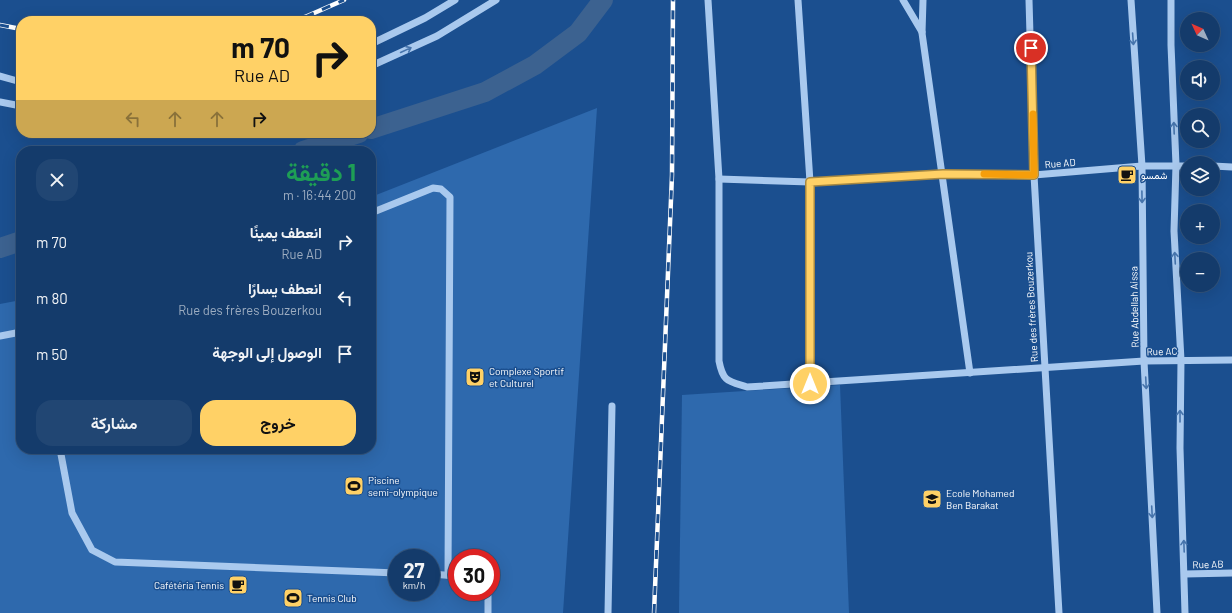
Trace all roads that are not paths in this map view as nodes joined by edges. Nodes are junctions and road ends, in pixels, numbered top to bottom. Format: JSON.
{"nodes":[{"id":1,"x":455,"y":0,"type":"edge"},
{"id":2,"x":496,"y":0,"type":"edge"},
{"id":3,"x":708,"y":0,"type":"edge"},
{"id":4,"x":798,"y":0,"type":"edge"},
{"id":5,"x":903,"y":0,"type":"edge"},
{"id":6,"x":923,"y":0,"type":"edge"},
{"id":7,"x":1029,"y":0,"type":"edge"},
{"id":8,"x":1131,"y":0,"type":"edge"},
{"id":9,"x":1171,"y":0,"type":"edge"},
{"id":10,"x":922,"y":33,"type":"junction"},
{"id":11,"x":376,"y":42,"type":"edge"},
{"id":12,"x":376,"y":64,"type":"edge"},
{"id":13,"x":0,"y":76,"type":"edge"},
{"id":14,"x":16,"y":81,"type":"edge"},
{"id":15,"x":0,"y":102,"type":"edge"},
{"id":16,"x":16,"y":105,"type":"edge"},
{"id":17,"x":1176,"y":165,"type":"junction"},
{"id":18,"x":1180,"y":165,"type":"edge"},
{"id":19,"x":1142,"y":166,"type":"junction"},
{"id":20,"x":1220,"y":166,"type":"edge"},
{"id":21,"x":1232,"y":167,"type":"edge"},
{"id":22,"x":943,"y":174,"type":"junction"},
{"id":23,"x":1034,"y":175,"type":"junction"},
{"id":24,"x":719,"y":179,"type":"junction"},
{"id":25,"x":810,"y":182,"type":"junction"},
{"id":26,"x":376,"y":210,"type":"edge"},
{"id":27,"x":16,"y":333,"type":"edge"},
{"id":28,"x":0,"y":336,"type":"edge"},
{"id":29,"x":1181,"y":360,"type":"junction"},
{"id":30,"x":1232,"y":360,"type":"edge"},
{"id":31,"x":1144,"y":361,"type":"junction"},
{"id":32,"x":1044,"y":368,"type":"junction"},
{"id":33,"x":970,"y":373,"type":"junction"},
{"id":34,"x":810,"y":384,"type":"junction"},
{"id":35,"x":612,"y":406,"type":"dead end"},
{"id":36,"x":61,"y":454,"type":"edge"},
{"id":37,"x":448,"y":549,"type":"edge"},
{"id":38,"x":388,"y":573,"type":"edge"},
{"id":39,"x":1232,"y":573,"type":"edge"},
{"id":40,"x":1185,"y":574,"type":"junction"},
{"id":41,"x":440,"y":575,"type":"edge"},
{"id":42,"x":448,"y":575,"type":"edge"},
{"id":43,"x":488,"y":601,"type":"edge"},
{"id":44,"x":488,"y":613,"type":"edge"},
{"id":45,"x":608,"y":613,"type":"edge"},
{"id":46,"x":1059,"y":613,"type":"edge"},
{"id":47,"x":1157,"y":613,"type":"edge"},
{"id":48,"x":1185,"y":613,"type":"edge"}],
"edges":[{"from":1,"to":11,"type":"street"},
{"from":12,"to":2,"type":"street","one_way":true},
{"from":3,"to":24,"type":"street","name":"Rue AC"},
{"from":4,"to":25,"type":"street"},
{"from":5,"to":10,"type":"street"},
{"from":6,"to":10,"type":"street"},
{"from":7,"to":23,"type":"street","name":"Rue des frères Bouzerkou"},
{"from":8,"to":19,"type":"street","name":"Rue Abdellah Aissa","one_way":true},
{"from":17,"to":9,"type":"street","one_way":true},
{"from":10,"to":22,"type":"street"},
{"from":13,"to":14,"type":"street"},
{"from":15,"to":16,"type":"street"},
{"from":17,"to":18,"type":"street","name":"Rue AD"},
{"from":17,"to":19,"type":"street","name":"Rue AD"},
{"from":29,"to":17,"type":"street","one_way":true},
{"from":19,"to":23,"type":"street","name":"Rue AD"},
{"from":19,"to":31,"type":"street","name":"Rue Abdellah Aissa","one_way":true},
{"from":20,"to":21,"type":"street"},
{"from":22,"to":23,"type":"street","name":"Rue AD"},
{"from":22,"to":25,"type":"street","name":"Rue AD"},
{"from":22,"to":33,"type":"street"},
{"from":23,"to":32,"type":"street","name":"Rue des frères Bouzerkou"},
{"from":24,"to":25,"type":"street","name":"Rue AD"},
{"from":24,"to":34,"type":"street","name":"Rue AC"},
{"from":25,"to":34,"type":"street"},
{"from":26,"to":37,"type":"street"},
{"from":27,"to":28,"type":"street"},
{"from":29,"to":30,"type":"street","name":"Rue AC"},
{"from":29,"to":31,"type":"street","name":"Rue AC"},
{"from":40,"to":29,"type":"street","one_way":true},
{"from":31,"to":32,"type":"street","name":"Rue AC"},
{"from":31,"to":47,"type":"street","name":"Rue Abdellah Aissa","one_way":true},
{"from":32,"to":33,"type":"street","name":"Rue AC"},
{"from":32,"to":46,"type":"street","name":"Rue des frères Bouzerkou"},
{"from":33,"to":34,"type":"street","name":"Rue AC"},
{"from":35,"to":45,"type":"street"},
{"from":36,"to":38,"type":"street"},
{"from":39,"to":40,"type":"street","name":"Rue AB"},
{"from":40,"to":48,"type":"street"},
{"from":41,"to":42,"type":"street"},
{"from":43,"to":44,"type":"street"}]}
